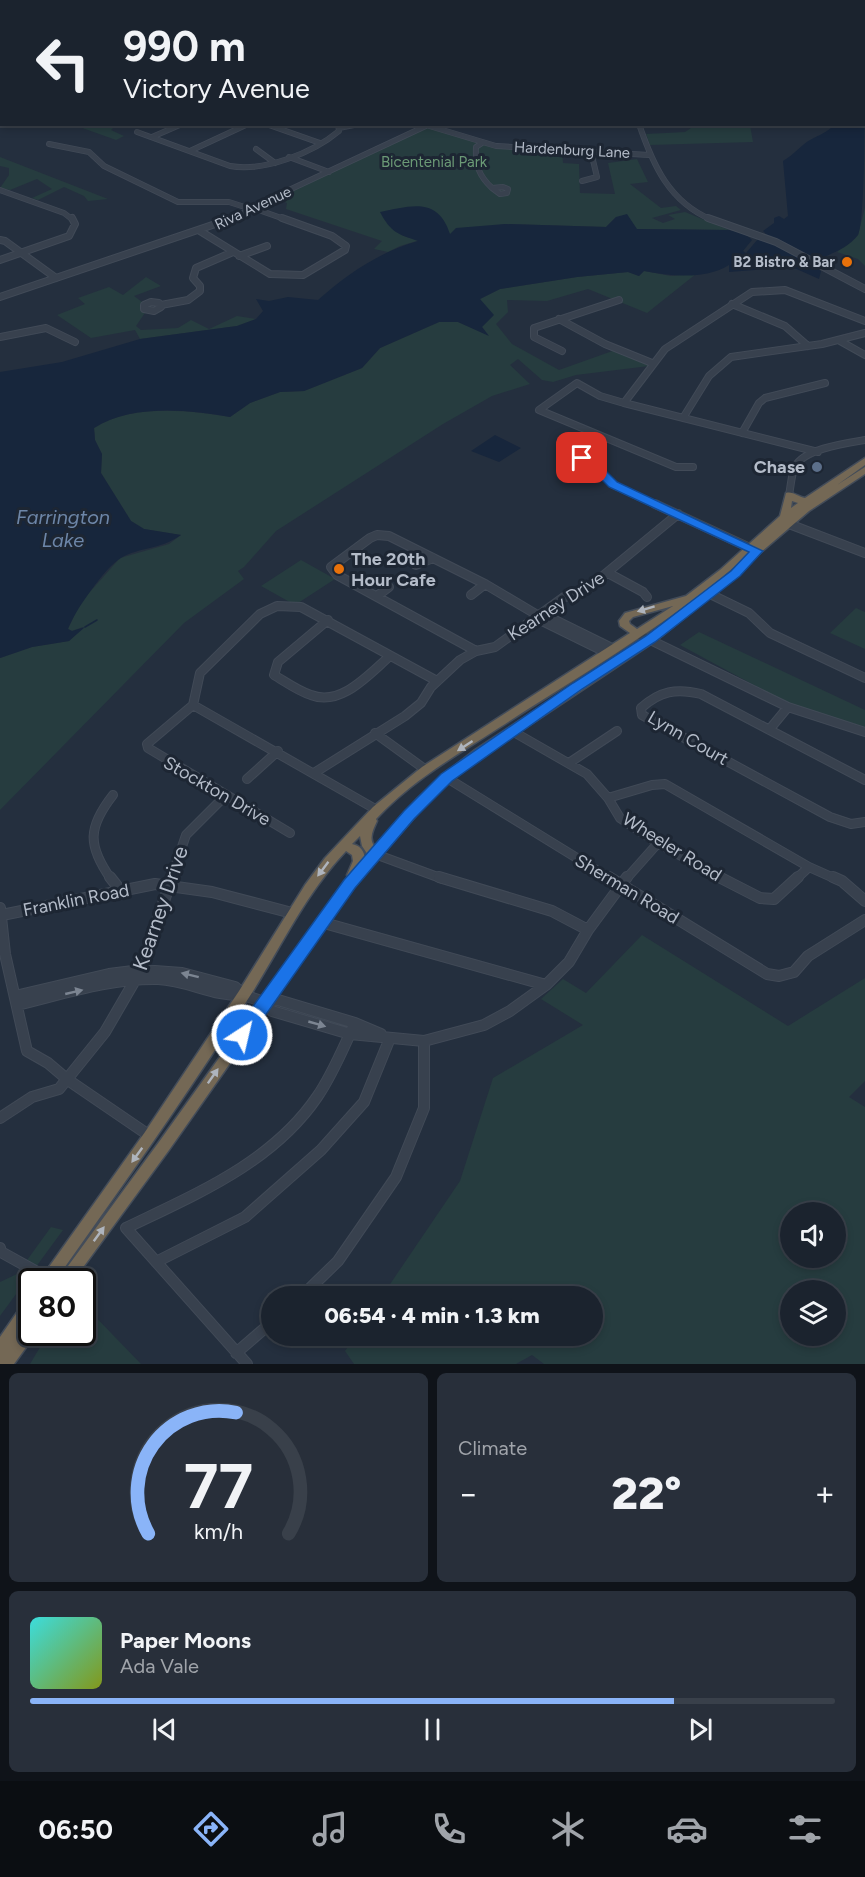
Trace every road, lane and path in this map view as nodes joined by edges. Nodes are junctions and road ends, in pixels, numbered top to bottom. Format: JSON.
{"nodes":[{"id":1,"x":731,"y":0,"type":"edge"},
{"id":2,"x":740,"y":0,"type":"edge"},
{"id":3,"x":764,"y":0,"type":"edge"},
{"id":4,"x":177,"y":126,"type":"edge"},
{"id":5,"x":244,"y":126,"type":"edge"},
{"id":6,"x":272,"y":126,"type":"edge"},
{"id":7,"x":339,"y":126,"type":"edge"},
{"id":8,"x":426,"y":126,"type":"edge"},
{"id":9,"x":431,"y":126,"type":"edge"},
{"id":10,"x":640,"y":126,"type":"edge"},
{"id":11,"x":137,"y":132,"type":"dead end"},
{"id":12,"x":152,"y":137,"type":"junction"},
{"id":13,"x":320,"y":143,"type":"junction"},
{"id":14,"x":482,"y":143,"type":"junction"},
{"id":15,"x":49,"y":144,"type":"dead end"},
{"id":16,"x":256,"y":149,"type":"dead end"},
{"id":17,"x":190,"y":151,"type":"junction"},
{"id":18,"x":591,"y":152,"type":"junction"},
{"id":19,"x":649,"y":155,"type":"junction"},
{"id":20,"x":289,"y":157,"type":"junction"},
{"id":21,"x":275,"y":163,"type":"junction"},
{"id":22,"x":329,"y":171,"type":"junction"},
{"id":23,"x":582,"y":181,"type":"dead end"},
{"id":24,"x":492,"y":188,"type":"dead end"},
{"id":25,"x":0,"y":190,"type":"edge"},
{"id":26,"x":252,"y":208,"type":"junction"},
{"id":27,"x":200,"y":231,"type":"junction"},
{"id":28,"x":0,"y":240,"type":"edge"},
{"id":29,"x":267,"y":246,"type":"dead end"},
{"id":30,"x":233,"y":252,"type":"junction"},
{"id":31,"x":22,"y":253,"type":"junction"},
{"id":32,"x":239,"y":256,"type":"junction"},
{"id":33,"x":0,"y":260,"type":"edge"},
{"id":34,"x":57,"y":278,"type":"junction"},
{"id":35,"x":865,"y":289,"type":"edge"},
{"id":36,"x":0,"y":296,"type":"edge"},
{"id":37,"x":619,"y":300,"type":"dead end"},
{"id":38,"x":732,"y":304,"type":"junction"},
{"id":39,"x":161,"y":305,"type":"dead end"},
{"id":40,"x":559,"y":319,"type":"junction"},
{"id":41,"x":865,"y":321,"type":"edge"},
{"id":42,"x":865,"y":333,"type":"edge"},
{"id":43,"x":0,"y":337,"type":"edge"},
{"id":44,"x":840,"y":341,"type":"junction"},
{"id":45,"x":75,"y":342,"type":"dead end"},
{"id":46,"x":808,"y":346,"type":"junction"},
{"id":47,"x":562,"y":351,"type":"dead end"},
{"id":48,"x":865,"y":355,"type":"edge"},
{"id":49,"x":652,"y":363,"type":"junction"},
{"id":50,"x":825,"y":383,"type":"dead end"},
{"id":51,"x":624,"y":403,"type":"junction"},
{"id":52,"x":683,"y":418,"type":"junction"},
{"id":53,"x":742,"y":433,"type":"junction"},
{"id":54,"x":865,"y":440,"type":"edge"},
{"id":55,"x":818,"y":452,"type":"junction"},
{"id":56,"x":582,"y":458,"type":"dead end"},
{"id":57,"x":865,"y":461,"type":"edge"},
{"id":58,"x":693,"y":467,"type":"dead end"},
{"id":59,"x":865,"y":470,"type":"edge"},
{"id":60,"x":789,"y":495,"type":"junction"},
{"id":61,"x":805,"y":501,"type":"junction"},
{"id":62,"x":678,"y":514,"type":"junction"},
{"id":63,"x":787,"y":520,"type":"junction"},
{"id":64,"x":754,"y":549,"type":"junction"},
{"id":65,"x":865,"y":553,"type":"edge"},
{"id":66,"x":433,"y":558,"type":"junction"},
{"id":67,"x":416,"y":565,"type":"dead end"},
{"id":68,"x":608,"y":573,"type":"junction"},
{"id":69,"x":485,"y":584,"type":"junction"},
{"id":70,"x":389,"y":587,"type":"dead end"},
{"id":71,"x":710,"y":594,"type":"junction"},
{"id":72,"x":471,"y":595,"type":"dead end"},
{"id":73,"x":377,"y":596,"type":"junction"},
{"id":74,"x":647,"y":597,"type":"dead end"},
{"id":75,"x":692,"y":597,"type":"junction"},
{"id":76,"x":539,"y":616,"type":"junction"},
{"id":77,"x":328,"y":620,"type":"junction"},
{"id":78,"x":638,"y":634,"type":"junction"},
{"id":79,"x":650,"y":639,"type":"junction"},
{"id":80,"x":476,"y":651,"type":"junction"},
{"id":81,"x":610,"y":651,"type":"junction"},
{"id":82,"x":390,"y":656,"type":"junction"},
{"id":83,"x":865,"y":678,"type":"edge"},
{"id":84,"x":437,"y":681,"type":"junction"},
{"id":85,"x":193,"y":705,"type":"junction"},
{"id":86,"x":788,"y":707,"type":"junction"},
{"id":87,"x":769,"y":730,"type":"junction"},
{"id":88,"x":512,"y":731,"type":"junction"},
{"id":89,"x":617,"y":731,"type":"dead end"},
{"id":90,"x":375,"y":732,"type":"junction"},
{"id":91,"x":865,"y":732,"type":"edge"},
{"id":92,"x":278,"y":752,"type":"junction"},
{"id":93,"x":569,"y":763,"type":"junction"},
{"id":94,"x":426,"y":770,"type":"junction"},
{"id":95,"x":314,"y":773,"type":"junction"},
{"id":96,"x":447,"y":778,"type":"junction"},
{"id":97,"x":248,"y":779,"type":"dead end"},
{"id":98,"x":865,"y":780,"type":"edge"},
{"id":99,"x":113,"y":795,"type":"dead end"},
{"id":100,"x":225,"y":796,"type":"junction"},
{"id":101,"x":608,"y":798,"type":"junction"},
{"id":102,"x":377,"y":810,"type":"junction"},
{"id":103,"x":865,"y":822,"type":"edge"},
{"id":104,"x":290,"y":833,"type":"dead end"},
{"id":105,"x":658,"y":843,"type":"junction"},
{"id":106,"x":343,"y":846,"type":"junction"},
{"id":107,"x":375,"y":854,"type":"junction"},
{"id":108,"x":809,"y":867,"type":"junction"},
{"id":109,"x":350,"y":884,"type":"junction"},
{"id":110,"x":620,"y":885,"type":"junction"},
{"id":111,"x":170,"y":886,"type":"junction"},
{"id":112,"x":121,"y":891,"type":"junction"},
{"id":113,"x":865,"y":901,"type":"edge"},
{"id":114,"x":1,"y":911,"type":"edge"},
{"id":115,"x":292,"y":913,"type":"junction"},
{"id":116,"x":865,"y":920,"type":"edge"},
{"id":117,"x":324,"y":923,"type":"junction"},
{"id":118,"x":588,"y":930,"type":"junction"},
{"id":119,"x":3,"y":955,"type":"edge"},
{"id":120,"x":141,"y":970,"type":"junction"},
{"id":121,"x":133,"y":981,"type":"junction"},
{"id":122,"x":546,"y":985,"type":"junction"},
{"id":123,"x":244,"y":995,"type":"junction"},
{"id":124,"x":16,"y":1001,"type":"junction"},
{"id":125,"x":264,"y":1002,"type":"junction"},
{"id":126,"x":355,"y":1023,"type":"junction"},
{"id":127,"x":350,"y":1034,"type":"junction"},
{"id":128,"x":390,"y":1038,"type":"junction"},
{"id":129,"x":424,"y":1041,"type":"junction"},
{"id":130,"x":68,"y":1080,"type":"junction"},
{"id":131,"x":0,"y":1118,"type":"edge"},
{"id":132,"x":150,"y":1136,"type":"junction"},
{"id":133,"x":0,"y":1250,"type":"edge"},
{"id":134,"x":156,"y":1262,"type":"junction"},
{"id":135,"x":28,"y":1268,"type":"edge"},
{"id":136,"x":56,"y":1268,"type":"edge"},
{"id":137,"x":74,"y":1268,"type":"edge"},
{"id":138,"x":312,"y":1286,"type":"edge"},
{"id":139,"x":18,"y":1324,"type":"edge"},
{"id":140,"x":261,"y":1331,"type":"edge"},
{"id":141,"x":18,"y":1346,"type":"edge"},
{"id":142,"x":0,"y":1350,"type":"edge"},
{"id":143,"x":236,"y":1353,"type":"junction"},
{"id":144,"x":5,"y":1364,"type":"edge"},
{"id":145,"x":246,"y":1364,"type":"edge"}],
"edges":[{"from":1,"to":2,"type":"street"},
{"from":2,"to":3,"type":"street"},
{"from":4,"to":12,"type":"street"},
{"from":5,"to":17,"type":"street"},
{"from":6,"to":13,"type":"street"},
{"from":7,"to":13,"type":"street"},
{"from":8,"to":22,"type":"street","name":"Riva Avenue"},
{"from":9,"to":14,"type":"street","name":"Hardenburg Lane"},
{"from":10,"to":19,"type":"street"},
{"from":11,"to":12,"type":"street"},
{"from":12,"to":17,"type":"street"},
{"from":13,"to":20,"type":"street"},
{"from":14,"to":18,"type":"street","name":"Hardenburg Lane"},
{"from":14,"to":24,"type":"street"},
{"from":15,"to":26,"type":"street"},
{"from":16,"to":21,"type":"street"},
{"from":17,"to":21,"type":"street"},
{"from":18,"to":19,"type":"street","name":"Hardenburg Lane"},
{"from":18,"to":23,"type":"street"},
{"from":19,"to":35,"type":"street"},
{"from":20,"to":21,"type":"street"},
{"from":20,"to":22,"type":"street"},
{"from":22,"to":26,"type":"street","name":"Riva Avenue"},
{"from":25,"to":31,"type":"street"},
{"from":26,"to":27,"type":"street","name":"Riva Avenue"},
{"from":26,"to":32,"type":"street"},
{"from":27,"to":30,"type":"street"},
{"from":27,"to":34,"type":"street","name":"Riva Avenue"},
{"from":28,"to":31,"type":"street"},
{"from":29,"to":32,"type":"street"},
{"from":30,"to":32,"type":"street"},
{"from":30,"to":39,"type":"street"},
{"from":31,"to":33,"type":"street"},
{"from":31,"to":34,"type":"street"},
{"from":34,"to":36,"type":"street","name":"Riva Avenue"},
{"from":37,"to":40,"type":"street"},
{"from":38,"to":41,"type":"street"},
{"from":38,"to":46,"type":"street"},
{"from":38,"to":49,"type":"street"},
{"from":40,"to":47,"type":"street"},
{"from":40,"to":49,"type":"street"},
{"from":42,"to":44,"type":"street"},
{"from":43,"to":45,"type":"street"},
{"from":44,"to":46,"type":"street"},
{"from":44,"to":48,"type":"street"},
{"from":46,"to":52,"type":"street"},
{"from":49,"to":51,"type":"street"},
{"from":50,"to":53,"type":"street"},
{"from":51,"to":52,"type":"street"},
{"from":51,"to":58,"type":"street"},
{"from":52,"to":53,"type":"street"},
{"from":53,"to":55,"type":"street"},
{"from":54,"to":55,"type":"street"},
{"from":55,"to":60,"type":"street"},
{"from":56,"to":62,"type":"street"},
{"from":57,"to":61,"type":"highway"},
{"from":59,"to":63,"type":"highway"},
{"from":60,"to":61,"type":"highway"},
{"from":60,"to":63,"type":"highway"},
{"from":61,"to":63,"type":"highway"},
{"from":62,"to":64,"type":"street"},
{"from":62,"to":68,"type":"street","name":"Kearney Drive"},
{"from":63,"to":64,"type":"highway"},
{"from":63,"to":65,"type":"street"},
{"from":64,"to":71,"type":"highway"},
{"from":64,"to":75,"type":"highway"},
{"from":66,"to":67,"type":"street"},
{"from":66,"to":69,"type":"street"},
{"from":66,"to":73,"type":"street"},
{"from":68,"to":74,"type":"street"},
{"from":68,"to":76,"type":"street","name":"Kearney Drive"},
{"from":69,"to":72,"type":"street"},
{"from":69,"to":76,"type":"street"},
{"from":70,"to":73,"type":"street"},
{"from":71,"to":79,"type":"highway"},
{"from":71,"to":83,"type":"street"},
{"from":73,"to":80,"type":"street"},
{"from":75,"to":78,"type":"highway"},
{"from":75,"to":78,"type":"highway","one_way":true},
{"from":76,"to":80,"type":"street","name":"Kearney Drive"},
{"from":76,"to":81,"type":"street"},
{"from":77,"to":82,"type":"street"},
{"from":77,"to":82,"type":"street"},
{"from":77,"to":85,"type":"street"},
{"from":78,"to":79,"type":"street"},
{"from":78,"to":81,"type":"highway"},
{"from":79,"to":86,"type":"street"},
{"from":79,"to":88,"type":"highway"},
{"from":80,"to":84,"type":"street","name":"Kearney Drive"},
{"from":81,"to":94,"type":"highway","one_way":true},
{"from":82,"to":84,"type":"street"},
{"from":84,"to":90,"type":"street","name":"Kearney Drive"},
{"from":85,"to":92,"type":"street"},
{"from":85,"to":100,"type":"street","name":"Stockton Drive"},
{"from":86,"to":87,"type":"street"},
{"from":86,"to":91,"type":"street"},
{"from":87,"to":98,"type":"street","name":"Lynn Court"},
{"from":87,"to":103,"type":"street","name":"Lynn Court"},
{"from":88,"to":93,"type":"street","name":"Wheeler Road"},
{"from":88,"to":96,"type":"highway"},
{"from":89,"to":93,"type":"street"},
{"from":90,"to":94,"type":"street"},
{"from":90,"to":95,"type":"street","name":"Kearney Drive"},
{"from":92,"to":95,"type":"street"},
{"from":92,"to":97,"type":"street"},
{"from":93,"to":101,"type":"street","name":"Wheeler Road"},
{"from":94,"to":102,"type":"highway"},
{"from":95,"to":102,"type":"street"},
{"from":96,"to":107,"type":"highway"},
{"from":96,"to":110,"type":"street","name":"Sherman Road"},
{"from":99,"to":112,"type":"street"},
{"from":100,"to":104,"type":"street","name":"Stockton Drive"},
{"from":100,"to":111,"type":"street","name":"Kearney Drive"},
{"from":101,"to":105,"type":"street","name":"Wheeler Road"},
{"from":101,"to":108,"type":"street"},
{"from":102,"to":106,"type":"highway"},
{"from":102,"to":107,"type":"highway"},
{"from":105,"to":108,"type":"street","name":"Wheeler Road"},
{"from":105,"to":110,"type":"street"},
{"from":106,"to":109,"type":"highway"},
{"from":106,"to":115,"type":"highway","one_way":true},
{"from":107,"to":109,"type":"highway"},
{"from":107,"to":118,"type":"street"},
{"from":108,"to":113,"type":"street"},
{"from":109,"to":117,"type":"highway"},
{"from":110,"to":116,"type":"street","name":"Sherman Road"},
{"from":110,"to":118,"type":"street"},
{"from":111,"to":112,"type":"street","name":"Franklin Road"},
{"from":111,"to":115,"type":"street","name":"Franklin Road"},
{"from":111,"to":120,"type":"street","name":"Kearney Drive"},
{"from":112,"to":114,"type":"street","name":"Franklin Road"},
{"from":114,"to":119,"type":"street"},
{"from":115,"to":123,"type":"highway"},
{"from":117,"to":122,"type":"street"},
{"from":117,"to":125,"type":"highway"},
{"from":118,"to":122,"type":"street"},
{"from":119,"to":124,"type":"street"},
{"from":120,"to":121,"type":"street","name":"Kearney Drive"},
{"from":123,"to":120,"type":"street","one_way":true},
{"from":120,"to":124,"type":"street"},
{"from":121,"to":123,"type":"street"},
{"from":124,"to":121,"type":"street","one_way":true},
{"from":121,"to":130,"type":"street","name":"Kearney Drive"},
{"from":122,"to":129,"type":"street"},
{"from":123,"to":125,"type":"street"},
{"from":123,"to":132,"type":"highway"},
{"from":124,"to":130,"type":"street"},
{"from":125,"to":126,"type":"street"},
{"from":125,"to":127,"type":"street","one_way":true},
{"from":137,"to":125,"type":"highway","one_way":true},
{"from":126,"to":127,"type":"street"},
{"from":126,"to":128,"type":"street"},
{"from":127,"to":128,"type":"street"},
{"from":127,"to":134,"type":"street"},
{"from":128,"to":129,"type":"street"},
{"from":128,"to":134,"type":"street"},
{"from":129,"to":138,"type":"street"},
{"from":130,"to":131,"type":"street","name":"Kearney Drive"},
{"from":130,"to":132,"type":"street"},
{"from":132,"to":136,"type":"highway","one_way":true},
{"from":133,"to":135,"type":"street"},
{"from":134,"to":143,"type":"street"},
{"from":139,"to":142,"type":"highway"},
{"from":140,"to":143,"type":"street"},
{"from":141,"to":144,"type":"highway"},
{"from":143,"to":145,"type":"street"}]}
